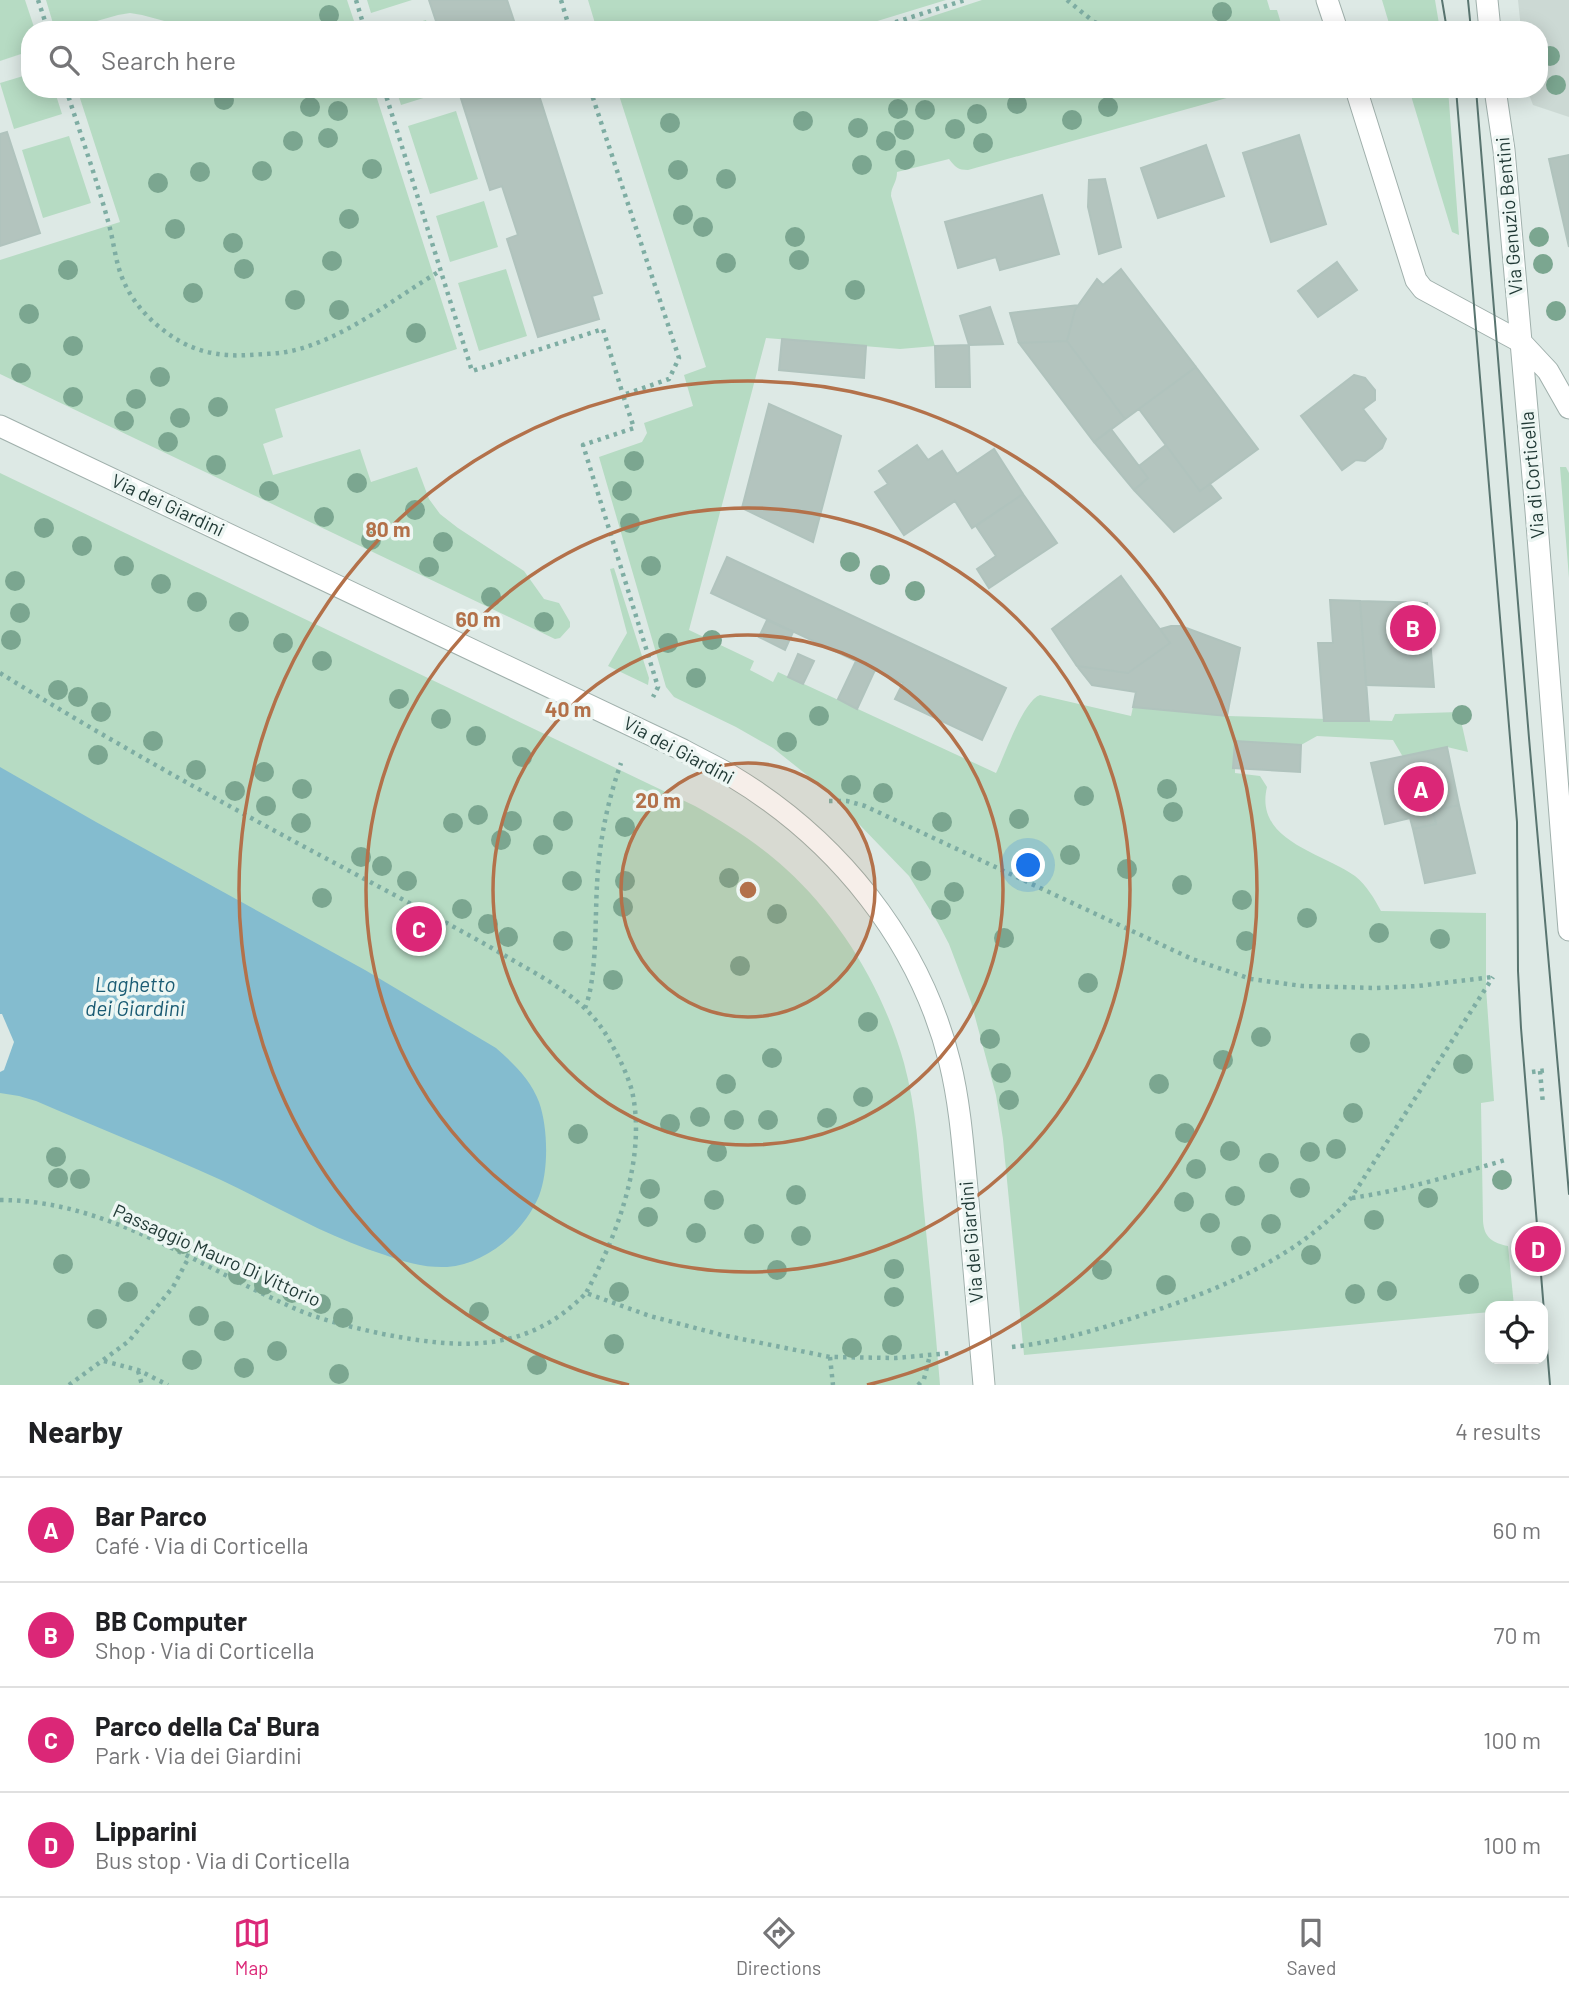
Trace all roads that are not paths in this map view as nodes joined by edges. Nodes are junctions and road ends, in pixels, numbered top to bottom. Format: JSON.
{"nodes":[{"id":1,"x":1328,"y":0,"type":"edge"},
{"id":2,"x":1487,"y":0,"type":"edge"},
{"id":3,"x":1334,"y":21,"type":"edge"},
{"id":4,"x":1489,"y":21,"type":"edge"},
{"id":5,"x":1359,"y":98,"type":"edge"},
{"id":6,"x":1496,"y":98,"type":"edge"},
{"id":7,"x":1521,"y":342,"type":"junction"},
{"id":8,"x":1569,"y":408,"type":"edge"},
{"id":9,"x":0,"y":426,"type":"edge"},
{"id":10,"x":1563,"y":772,"type":"edge"},
{"id":11,"x":1569,"y":930,"type":"edge"},
{"id":12,"x":984,"y":1385,"type":"edge"}],
"edges":[{"from":1,"to":3,"type":"street"},
{"from":2,"to":4,"type":"street"},
{"from":5,"to":7,"type":"street"},
{"from":6,"to":7,"type":"street","name":"Via Genuzio Bentini"},
{"from":7,"to":8,"type":"street"},
{"from":7,"to":10,"type":"street","name":"Via di Corticella"},
{"from":9,"to":12,"type":"street","name":"Via dei Giardini"},
{"from":10,"to":11,"type":"street","name":"Via di Corticella"}]}
